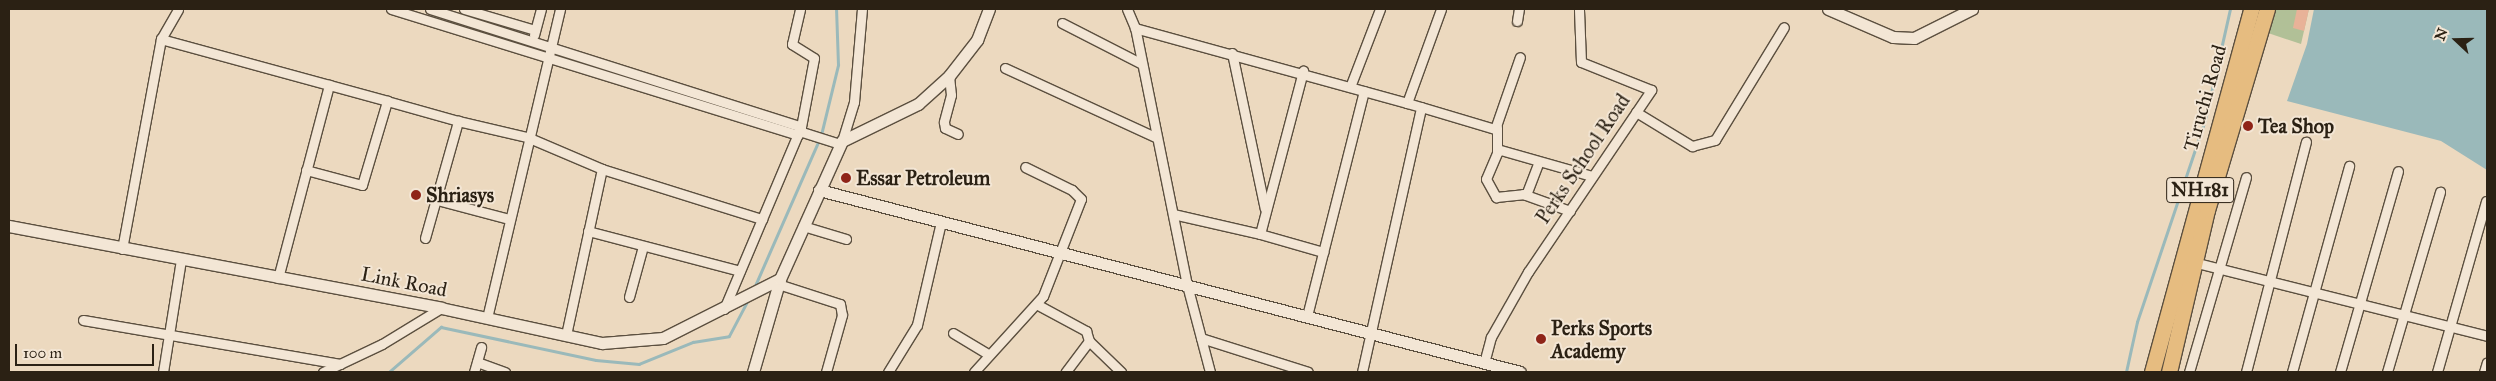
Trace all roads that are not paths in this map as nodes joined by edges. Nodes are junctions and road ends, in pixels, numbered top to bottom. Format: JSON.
{"nodes":[{"id":1,"x":178,"y":9,"type":"edge"},
{"id":2,"x":391,"y":9,"type":"edge"},
{"id":3,"x":430,"y":9,"type":"edge"},
{"id":4,"x":464,"y":9,"type":"edge"},
{"id":5,"x":541,"y":9,"type":"edge"},
{"id":6,"x":560,"y":9,"type":"edge"},
{"id":7,"x":800,"y":9,"type":"edge"},
{"id":8,"x":862,"y":9,"type":"edge"},
{"id":9,"x":989,"y":9,"type":"edge"},
{"id":10,"x":1127,"y":9,"type":"edge"},
{"id":11,"x":1380,"y":9,"type":"edge"},
{"id":12,"x":1441,"y":9,"type":"edge"},
{"id":13,"x":1519,"y":9,"type":"edge"},
{"id":14,"x":1579,"y":9,"type":"edge"},
{"id":15,"x":1828,"y":9,"type":"edge"},
{"id":16,"x":1972,"y":9,"type":"edge"},
{"id":17,"x":2251,"y":9,"type":"edge"},
{"id":18,"x":2267,"y":9,"type":"edge"},
{"id":19,"x":1517,"y":20,"type":"dead end"},
{"id":20,"x":1062,"y":23,"type":"dead end"},
{"id":21,"x":1784,"y":27,"type":"dead end"},
{"id":22,"x":1135,"y":28,"type":"junction"},
{"id":23,"x":535,"y":30,"type":"junction"},
{"id":24,"x":161,"y":39,"type":"junction"},
{"id":25,"x":532,"y":43,"type":"junction"},
{"id":26,"x":549,"y":52,"type":"junction"},
{"id":27,"x":1232,"y":53,"type":"junction"},
{"id":28,"x":1520,"y":57,"type":"dead end"},
{"id":29,"x":1142,"y":64,"type":"junction"},
{"id":30,"x":1005,"y":68,"type":"dead end"},
{"id":31,"x":1302,"y":71,"type":"junction"},
{"id":32,"x":949,"y":76,"type":"junction"},
{"id":33,"x":329,"y":85,"type":"junction"},
{"id":34,"x":1350,"y":87,"type":"junction"},
{"id":35,"x":1364,"y":91,"type":"junction"},
{"id":36,"x":388,"y":101,"type":"junction"},
{"id":37,"x":1407,"y":103,"type":"junction"},
{"id":38,"x":1422,"y":107,"type":"junction"},
{"id":39,"x":1636,"y":112,"type":"junction"},
{"id":40,"x":458,"y":120,"type":"junction"},
{"id":41,"x":1497,"y":127,"type":"junction"},
{"id":42,"x":799,"y":131,"type":"junction"},
{"id":43,"x":958,"y":134,"type":"dead end"},
{"id":44,"x":527,"y":137,"type":"junction"},
{"id":45,"x":1158,"y":138,"type":"junction"},
{"id":46,"x":841,"y":142,"type":"junction"},
{"id":47,"x":2306,"y":142,"type":"dead end"},
{"id":48,"x":1497,"y":149,"type":"junction"},
{"id":49,"x":1538,"y":163,"type":"junction"},
{"id":50,"x":2349,"y":166,"type":"dead end"},
{"id":51,"x":1025,"y":167,"type":"dead end"},
{"id":52,"x":602,"y":169,"type":"junction"},
{"id":53,"x":306,"y":170,"type":"junction"},
{"id":54,"x":2398,"y":171,"type":"dead end"},
{"id":55,"x":1592,"y":176,"type":"junction"},
{"id":56,"x":2246,"y":177,"type":"dead end"},
{"id":57,"x":819,"y":190,"type":"junction"},
{"id":58,"x":2440,"y":192,"type":"dead end"},
{"id":59,"x":1526,"y":195,"type":"junction"},
{"id":60,"x":437,"y":200,"type":"junction"},
{"id":61,"x":2486,"y":201,"type":"dead end"},
{"id":62,"x":1570,"y":211,"type":"junction"},
{"id":63,"x":1266,"y":212,"type":"junction"},
{"id":64,"x":1173,"y":214,"type":"junction"},
{"id":65,"x":509,"y":219,"type":"junction"},
{"id":66,"x":762,"y":219,"type":"junction"},
{"id":67,"x":941,"y":222,"type":"junction"},
{"id":68,"x":9,"y":226,"type":"edge"},
{"id":69,"x":803,"y":226,"type":"junction"},
{"id":70,"x":588,"y":231,"type":"junction"},
{"id":71,"x":1260,"y":234,"type":"junction"},
{"id":72,"x":425,"y":238,"type":"dead end"},
{"id":73,"x":846,"y":239,"type":"dead end"},
{"id":74,"x":643,"y":246,"type":"junction"},
{"id":75,"x":122,"y":249,"type":"junction"},
{"id":76,"x":1060,"y":252,"type":"junction"},
{"id":77,"x":1323,"y":252,"type":"junction"},
{"id":78,"x":181,"y":260,"type":"junction"},
{"id":79,"x":2193,"y":262,"type":"junction"},
{"id":80,"x":2219,"y":268,"type":"junction"},
{"id":81,"x":740,"y":271,"type":"junction"},
{"id":82,"x":278,"y":278,"type":"junction"},
{"id":83,"x":2269,"y":280,"type":"junction"},
{"id":84,"x":776,"y":283,"type":"junction"},
{"id":85,"x":1187,"y":285,"type":"junction"},
{"id":86,"x":2316,"y":292,"type":"junction"},
{"id":87,"x":629,"y":296,"type":"dead end"},
{"id":88,"x":2361,"y":304,"type":"junction"},
{"id":89,"x":1038,"y":305,"type":"junction"},
{"id":90,"x":441,"y":308,"type":"junction"},
{"id":91,"x":723,"y":311,"type":"junction"},
{"id":92,"x":2404,"y":314,"type":"junction"},
{"id":93,"x":1307,"y":316,"type":"junction"},
{"id":94,"x":486,"y":318,"type":"junction"},
{"id":95,"x":83,"y":320,"type":"dead end"},
{"id":96,"x":2449,"y":328,"type":"junction"},
{"id":97,"x":953,"y":333,"type":"dead end"},
{"id":98,"x":1373,"y":334,"type":"junction"},
{"id":99,"x":169,"y":335,"type":"junction"},
{"id":100,"x":566,"y":335,"type":"junction"},
{"id":101,"x":2487,"y":336,"type":"edge"},
{"id":102,"x":1201,"y":338,"type":"junction"},
{"id":103,"x":1089,"y":341,"type":"junction"},
{"id":104,"x":481,"y":347,"type":"dead end"},
{"id":105,"x":988,"y":354,"type":"junction"},
{"id":106,"x":478,"y":362,"type":"junction"},
{"id":107,"x":2487,"y":362,"type":"edge"},
{"id":108,"x":1484,"y":363,"type":"junction"},
{"id":109,"x":340,"y":364,"type":"junction"},
{"id":110,"x":163,"y":372,"type":"edge"},
{"id":111,"x":323,"y":372,"type":"edge"},
{"id":112,"x":474,"y":372,"type":"edge"},
{"id":113,"x":505,"y":372,"type":"edge"},
{"id":114,"x":752,"y":372,"type":"edge"},
{"id":115,"x":826,"y":372,"type":"edge"},
{"id":116,"x":888,"y":372,"type":"edge"},
{"id":117,"x":974,"y":372,"type":"edge"},
{"id":118,"x":1066,"y":372,"type":"edge"},
{"id":119,"x":1122,"y":372,"type":"edge"},
{"id":120,"x":1210,"y":372,"type":"edge"},
{"id":121,"x":1308,"y":372,"type":"edge"},
{"id":122,"x":1362,"y":372,"type":"edge"},
{"id":123,"x":1520,"y":372,"type":"edge"},
{"id":124,"x":2152,"y":372,"type":"edge"},
{"id":125,"x":2169,"y":372,"type":"edge"},
{"id":126,"x":2189,"y":372,"type":"edge"},
{"id":127,"x":2246,"y":372,"type":"edge"},
{"id":128,"x":2292,"y":372,"type":"edge"},
{"id":129,"x":2340,"y":372,"type":"edge"},
{"id":130,"x":2387,"y":372,"type":"edge"},
{"id":131,"x":2437,"y":372,"type":"edge"},
{"id":132,"x":2484,"y":372,"type":"edge"}],
"edges":[{"from":1,"to":24,"type":"street"},
{"from":2,"to":26,"type":"street"},
{"from":3,"to":25,"type":"street"},
{"from":4,"to":23,"type":"street"},
{"from":5,"to":23,"type":"street"},
{"from":6,"to":26,"type":"street"},
{"from":7,"to":42,"type":"street"},
{"from":8,"to":46,"type":"street"},
{"from":9,"to":32,"type":"street"},
{"from":10,"to":22,"type":"street"},
{"from":11,"to":34,"type":"street"},
{"from":12,"to":37,"type":"street"},
{"from":13,"to":19,"type":"street"},
{"from":14,"to":39,"type":"street","name":"Perks School Road"},
{"from":15,"to":16,"type":"street"},
{"from":17,"to":124,"type":"highway","name":"Tiruchi Road","number":"NH181"},
{"from":18,"to":79,"type":"highway","number":"NH181"},
{"from":20,"to":29,"type":"street"},
{"from":21,"to":39,"type":"street"},
{"from":22,"to":27,"type":"street"},
{"from":22,"to":29,"type":"street"},
{"from":23,"to":25,"type":"street"},
{"from":24,"to":33,"type":"street"},
{"from":24,"to":75,"type":"street"},
{"from":25,"to":26,"type":"street"},
{"from":26,"to":42,"type":"street"},
{"from":26,"to":44,"type":"street"},
{"from":27,"to":31,"type":"street"},
{"from":27,"to":63,"type":"street"},
{"from":28,"to":41,"type":"street"},
{"from":29,"to":45,"type":"street"},
{"from":30,"to":45,"type":"street"},
{"from":31,"to":34,"type":"street"},
{"from":31,"to":63,"type":"street"},
{"from":32,"to":43,"type":"street"},
{"from":32,"to":46,"type":"street"},
{"from":33,"to":36,"type":"street"},
{"from":33,"to":53,"type":"street"},
{"from":34,"to":35,"type":"street"},
{"from":35,"to":37,"type":"street"},
{"from":35,"to":77,"type":"street"},
{"from":36,"to":40,"type":"street"},
{"from":36,"to":53,"type":"street"},
{"from":37,"to":38,"type":"street"},
{"from":38,"to":41,"type":"street"},
{"from":38,"to":98,"type":"street"},
{"from":39,"to":55,"type":"street","name":"Perks School Road"},
{"from":40,"to":44,"type":"street"},
{"from":40,"to":60,"type":"street"},
{"from":41,"to":48,"type":"street"},
{"from":42,"to":46,"type":"street"},
{"from":42,"to":66,"type":"street"},
{"from":44,"to":52,"type":"street"},
{"from":44,"to":65,"type":"street"},
{"from":45,"to":64,"type":"street"},
{"from":46,"to":57,"type":"street"},
{"from":47,"to":83,"type":"street"},
{"from":48,"to":49,"type":"street"},
{"from":48,"to":59,"type":"street"},
{"from":49,"to":55,"type":"street"},
{"from":49,"to":59,"type":"street"},
{"from":50,"to":86,"type":"street"},
{"from":51,"to":76,"type":"street"},
{"from":52,"to":66,"type":"street"},
{"from":52,"to":70,"type":"street"},
{"from":53,"to":82,"type":"street"},
{"from":54,"to":88,"type":"street"},
{"from":55,"to":62,"type":"street","name":"Perks School Road"},
{"from":56,"to":80,"type":"street"},
{"from":57,"to":67,"type":"street"},
{"from":57,"to":69,"type":"street"},
{"from":58,"to":92,"type":"street"},
{"from":59,"to":62,"type":"street"},
{"from":60,"to":65,"type":"street"},
{"from":60,"to":72,"type":"street"},
{"from":61,"to":96,"type":"street"},
{"from":62,"to":108,"type":"street","name":"Perks School Road"},
{"from":63,"to":71,"type":"street"},
{"from":64,"to":71,"type":"street"},
{"from":64,"to":85,"type":"street"},
{"from":65,"to":94,"type":"street"},
{"from":66,"to":81,"type":"street"},
{"from":67,"to":76,"type":"street"},
{"from":67,"to":116,"type":"street"},
{"from":68,"to":75,"type":"street","name":"Link Road"},
{"from":69,"to":73,"type":"street"},
{"from":69,"to":84,"type":"street"},
{"from":70,"to":74,"type":"street"},
{"from":70,"to":100,"type":"street"},
{"from":71,"to":77,"type":"street"},
{"from":74,"to":81,"type":"street"},
{"from":74,"to":87,"type":"street"},
{"from":75,"to":78,"type":"street","name":"Link Road"},
{"from":76,"to":85,"type":"street"},
{"from":76,"to":89,"type":"street"},
{"from":77,"to":93,"type":"street"},
{"from":78,"to":82,"type":"street","name":"Link Road"},
{"from":78,"to":99,"type":"street"},
{"from":79,"to":80,"type":"street"},
{"from":79,"to":125,"type":"highway","number":"NH181"},
{"from":80,"to":83,"type":"street"},
{"from":80,"to":126,"type":"street"},
{"from":81,"to":91,"type":"street"},
{"from":82,"to":90,"type":"street","name":"Link Road"},
{"from":83,"to":86,"type":"street"},
{"from":83,"to":127,"type":"street"},
{"from":84,"to":91,"type":"street","name":"Link Road"},
{"from":84,"to":114,"type":"street"},
{"from":84,"to":115,"type":"street"},
{"from":85,"to":93,"type":"street"},
{"from":85,"to":102,"type":"street"},
{"from":86,"to":88,"type":"street"},
{"from":86,"to":128,"type":"street"},
{"from":88,"to":92,"type":"street"},
{"from":88,"to":129,"type":"street"},
{"from":89,"to":103,"type":"street"},
{"from":89,"to":105,"type":"street"},
{"from":90,"to":94,"type":"street","name":"Link Road"},
{"from":90,"to":109,"type":"street"},
{"from":91,"to":100,"type":"street","name":"Link Road"},
{"from":92,"to":96,"type":"street"},
{"from":92,"to":130,"type":"street"},
{"from":93,"to":98,"type":"street"},
{"from":94,"to":100,"type":"street","name":"Link Road"},
{"from":95,"to":99,"type":"street"},
{"from":96,"to":101,"type":"street"},
{"from":96,"to":131,"type":"street"},
{"from":97,"to":105,"type":"street"},
{"from":98,"to":108,"type":"street"},
{"from":98,"to":122,"type":"street"},
{"from":99,"to":109,"type":"street"},
{"from":99,"to":110,"type":"street"},
{"from":102,"to":120,"type":"street"},
{"from":102,"to":121,"type":"street"},
{"from":103,"to":118,"type":"street"},
{"from":103,"to":119,"type":"street"},
{"from":104,"to":106,"type":"street"},
{"from":105,"to":117,"type":"street"},
{"from":106,"to":112,"type":"street"},
{"from":106,"to":113,"type":"street"},
{"from":107,"to":132,"type":"street"},
{"from":108,"to":123,"type":"street"},
{"from":109,"to":111,"type":"street"}]}
